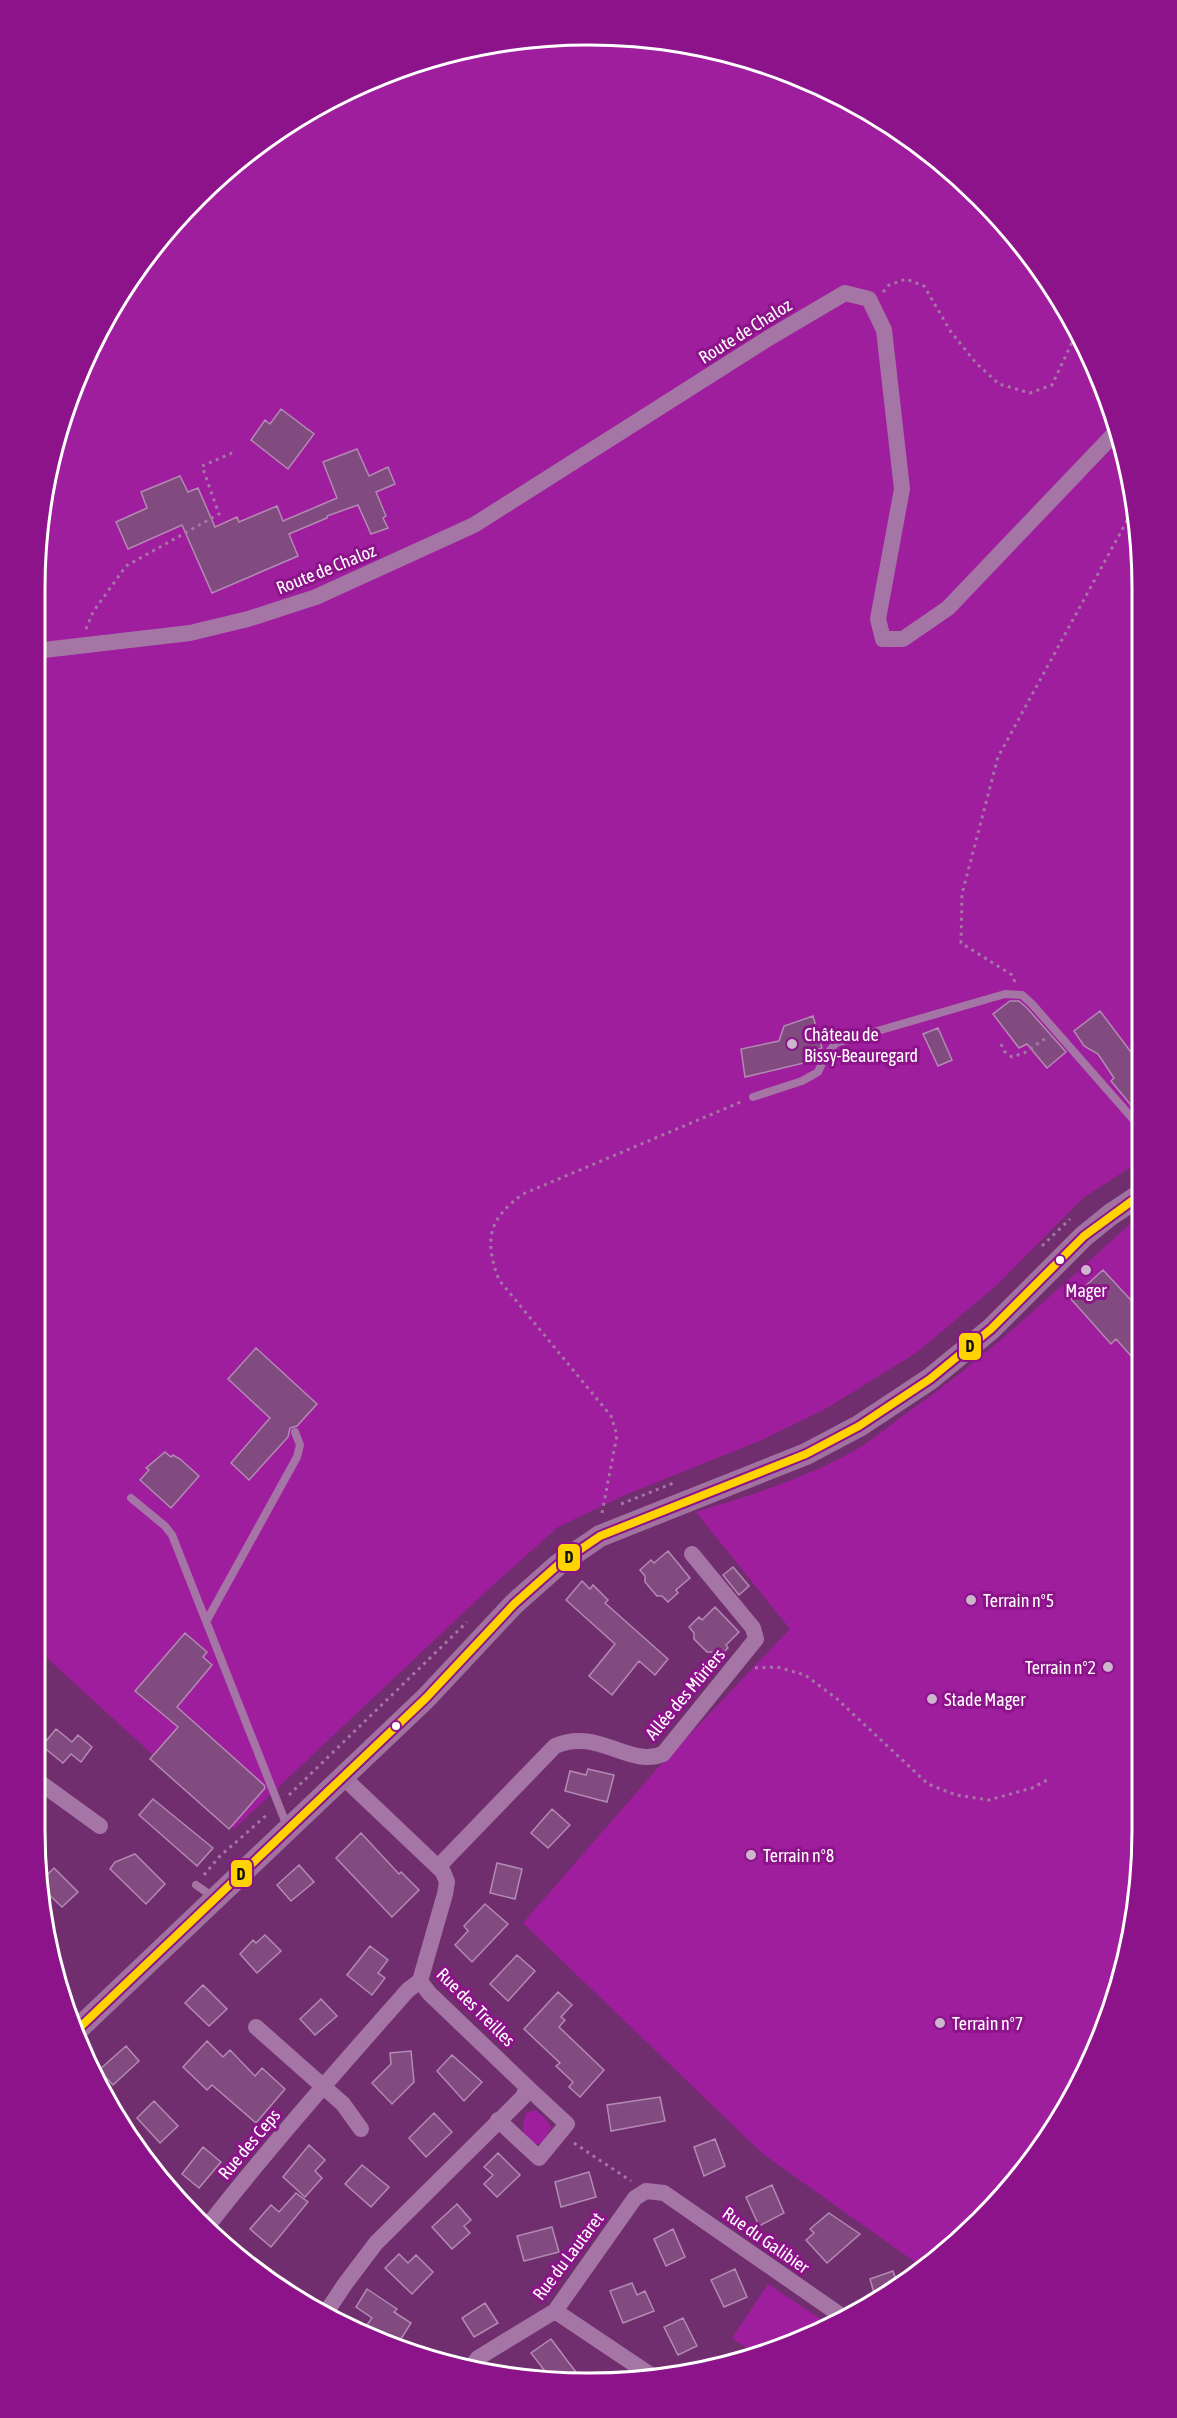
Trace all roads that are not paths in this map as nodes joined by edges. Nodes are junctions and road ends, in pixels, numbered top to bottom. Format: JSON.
{"nodes":[{"id":1,"x":1110,"y":438,"type":"edge"},
{"id":2,"x":45,"y":649,"type":"edge"},
{"id":3,"x":753,"y":1097,"type":"road end"},
{"id":4,"x":1132,"y":1118,"type":"edge"},
{"id":5,"x":1132,"y":1200,"type":"edge"},
{"id":6,"x":295,"y":1432,"type":"dead end"},
{"id":7,"x":131,"y":1498,"type":"dead end"},
{"id":8,"x":692,"y":1554,"type":"dead end"},
{"id":9,"x":207,"y":1620,"type":"junction"},
{"id":10,"x":343,"y":1777,"type":"junction"},
{"id":11,"x":45,"y":1787,"type":"edge"},
{"id":12,"x":100,"y":1826,"type":"dead end"},
{"id":13,"x":288,"y":1829,"type":"junction"},
{"id":14,"x":438,"y":1867,"type":"junction"},
{"id":15,"x":196,"y":1886,"type":"dead end"},
{"id":16,"x":215,"y":1899,"type":"junction"},
{"id":17,"x":420,"y":1981,"type":"junction"},
{"id":18,"x":82,"y":2025,"type":"edge"},
{"id":19,"x":256,"y":2027,"type":"dead end"},
{"id":20,"x":323,"y":2087,"type":"junction"},
{"id":21,"x":527,"y":2087,"type":"junction"},
{"id":22,"x":498,"y":2120,"type":"junction"},
{"id":23,"x":361,"y":2128,"type":"dead end"},
{"id":24,"x":646,"y":2191,"type":"joint"},
{"id":25,"x":212,"y":2221,"type":"edge"},
{"id":26,"x":330,"y":2307,"type":"edge"},
{"id":27,"x":555,"y":2311,"type":"junction"},
{"id":28,"x":837,"y":2313,"type":"edge"},
{"id":29,"x":476,"y":2361,"type":"edge"},
{"id":30,"x":642,"y":2370,"type":"edge"}],
"edges":[{"from":1,"to":2,"type":"street","name":"Route de Chaloz"},
{"from":3,"to":4,"type":"lane"},
{"from":5,"to":10,"type":"main road"},
{"from":6,"to":9,"type":"lane"},
{"from":7,"to":9,"type":"lane"},
{"from":8,"to":14,"type":"street","name":"Allée des Mûriers"},
{"from":9,"to":13,"type":"lane"},
{"from":10,"to":13,"type":"main road"},
{"from":10,"to":14,"type":"street"},
{"from":11,"to":12,"type":"street"},
{"from":13,"to":16,"type":"main road"},
{"from":14,"to":17,"type":"street","name":"Rue des Treilles"},
{"from":15,"to":16,"type":"lane"},
{"from":16,"to":18,"type":"main road"},
{"from":17,"to":20,"type":"street","name":"Rue des Ceps"},
{"from":17,"to":21,"type":"street","name":"Rue des Treilles"},
{"from":19,"to":20,"type":"street"},
{"from":20,"to":23,"type":"street"},
{"from":20,"to":25,"type":"street","name":"Rue des Ceps"},
{"from":21,"to":22,"type":"street"},
{"from":21,"to":22,"type":"street","name":"Rue des Treilles"},
{"from":22,"to":26,"type":"street"},
{"from":24,"to":27,"type":"street","name":"Rue du Lautaret"},
{"from":24,"to":28,"type":"street","name":"Rue du Galibier"},
{"from":27,"to":29,"type":"street","name":"Rue du Lautaret"},
{"from":27,"to":30,"type":"street"}]}
